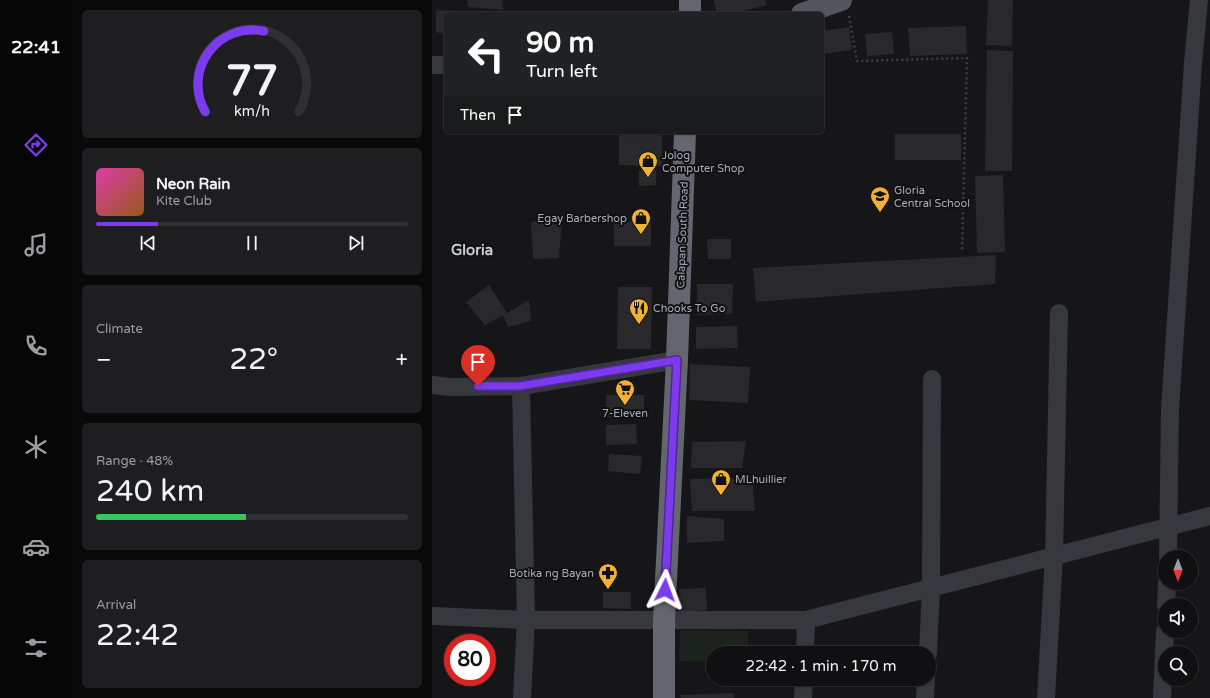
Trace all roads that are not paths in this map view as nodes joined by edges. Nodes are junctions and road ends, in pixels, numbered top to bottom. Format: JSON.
{"nodes":[{"id":1,"x":690,"y":0,"type":"edge"},
{"id":2,"x":1199,"y":0,"type":"edge"},
{"id":3,"x":845,"y":8,"type":"edge"},
{"id":4,"x":690,"y":12,"type":"edge"},
{"id":5,"x":816,"y":12,"type":"edge"},
{"id":6,"x":432,"y":65,"type":"edge"},
{"id":7,"x":444,"y":65,"type":"edge"},
{"id":8,"x":685,"y":134,"type":"edge"},
{"id":9,"x":1059,"y":313,"type":"dead end"},
{"id":10,"x":677,"y":360,"type":"junction"},
{"id":11,"x":932,"y":380,"type":"dead end"},
{"id":12,"x":432,"y":385,"type":"edge"},
{"id":13,"x":520,"y":386,"type":"junction"},
{"id":14,"x":1210,"y":516,"type":"edge"},
{"id":15,"x":1170,"y":526,"type":"junction"},
{"id":16,"x":1168,"y":550,"type":"edge"},
{"id":17,"x":1054,"y":556,"type":"junction"},
{"id":18,"x":931,"y":588,"type":"junction"},
{"id":19,"x":432,"y":616,"type":"edge"},
{"id":20,"x":526,"y":620,"type":"junction"},
{"id":21,"x":664,"y":620,"type":"junction"},
{"id":22,"x":806,"y":620,"type":"junction"},
{"id":23,"x":1165,"y":638,"type":"edge"},
{"id":24,"x":805,"y":646,"type":"edge"},
{"id":25,"x":928,"y":646,"type":"edge"},
{"id":26,"x":804,"y":686,"type":"edge"},
{"id":27,"x":926,"y":686,"type":"edge"},
{"id":28,"x":522,"y":698,"type":"edge"},
{"id":29,"x":664,"y":698,"type":"edge"},
{"id":30,"x":803,"y":698,"type":"edge"},
{"id":31,"x":926,"y":698,"type":"edge"},
{"id":32,"x":1046,"y":698,"type":"edge"},
{"id":33,"x":1162,"y":698,"type":"edge"}],
"edges":[{"from":1,"to":4,"type":"highway"},
{"from":2,"to":15,"type":"street"},
{"from":3,"to":5,"type":"main road"},
{"from":6,"to":7,"type":"street"},
{"from":8,"to":10,"type":"highway","name":"Calapan South Road"},
{"from":9,"to":17,"type":"street"},
{"from":10,"to":13,"type":"street"},
{"from":10,"to":21,"type":"highway","name":"Calapan South Road"},
{"from":11,"to":18,"type":"street"},
{"from":12,"to":13,"type":"street"},
{"from":13,"to":20,"type":"street"},
{"from":14,"to":15,"type":"street"},
{"from":15,"to":16,"type":"street"},
{"from":15,"to":17,"type":"street"},
{"from":17,"to":18,"type":"street"},
{"from":17,"to":32,"type":"street"},
{"from":18,"to":22,"type":"street"},
{"from":18,"to":25,"type":"street"},
{"from":19,"to":20,"type":"street"},
{"from":20,"to":21,"type":"street"},
{"from":20,"to":28,"type":"street"},
{"from":21,"to":22,"type":"street"},
{"from":21,"to":29,"type":"highway","name":"Calapan South Road"},
{"from":22,"to":24,"type":"street"},
{"from":23,"to":33,"type":"street"},
{"from":26,"to":30,"type":"street"},
{"from":27,"to":31,"type":"street"}]}
